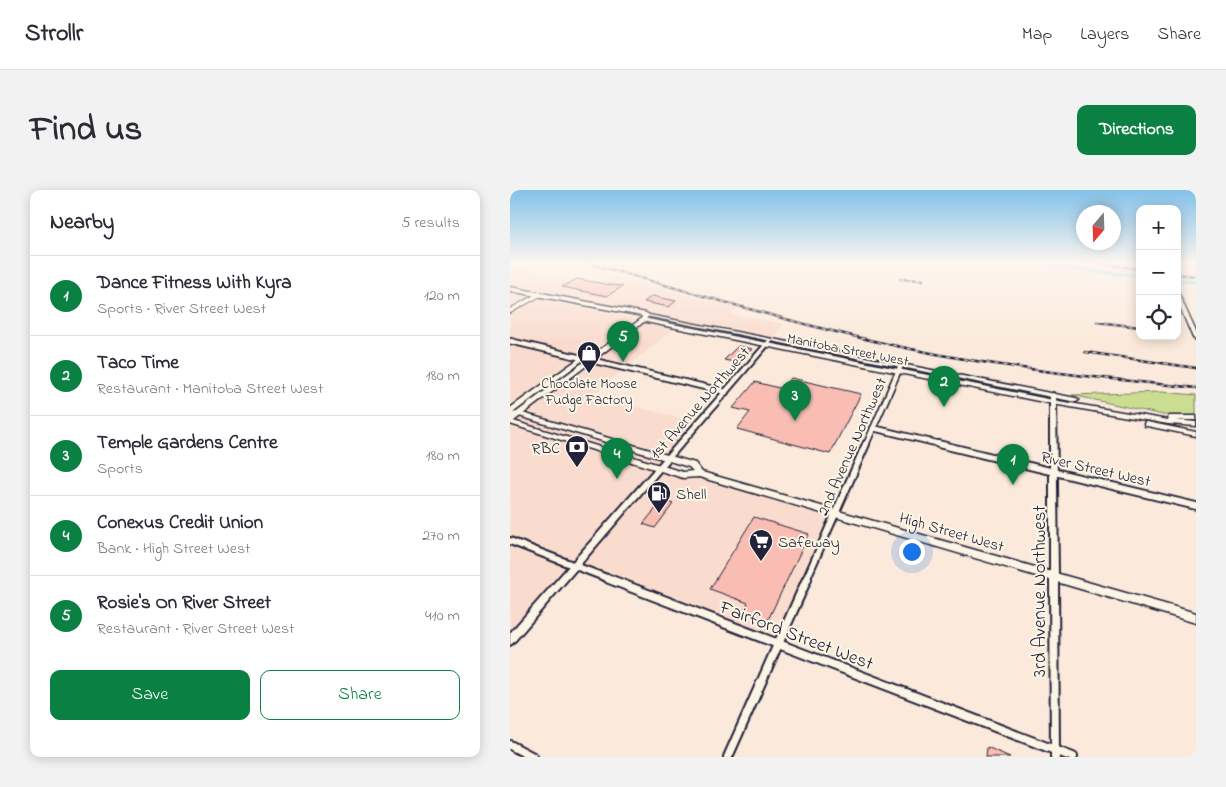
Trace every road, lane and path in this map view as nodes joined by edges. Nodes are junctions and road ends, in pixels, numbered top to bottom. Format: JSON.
{"nodes":[{"id":1,"x":512,"y":289,"type":"edge"},
{"id":2,"x":510,"y":293,"type":"edge"},
{"id":3,"x":1177,"y":295,"type":"edge"},
{"id":4,"x":537,"y":296,"type":"junction"},
{"id":5,"x":510,"y":311,"type":"edge"},
{"id":6,"x":642,"y":318,"type":"junction"},
{"id":7,"x":1196,"y":338,"type":"edge"},
{"id":8,"x":510,"y":341,"type":"edge"},
{"id":9,"x":769,"y":343,"type":"junction"},
{"id":10,"x":582,"y":358,"type":"junction"},
{"id":11,"x":590,"y":360,"type":"junction"},
{"id":12,"x":901,"y":365,"type":"junction"},
{"id":13,"x":898,"y":372,"type":"junction"},
{"id":14,"x":726,"y":392,"type":"junction"},
{"id":15,"x":1053,"y":399,"type":"junction"},
{"id":16,"x":510,"y":413,"type":"edge"},
{"id":17,"x":518,"y":414,"type":"junction"},
{"id":18,"x":1196,"y":418,"type":"edge"},
{"id":19,"x":510,"y":421,"type":"edge"},
{"id":20,"x":1196,"y":424,"type":"edge"},
{"id":21,"x":873,"y":428,"type":"junction"},
{"id":22,"x":1196,"y":434,"type":"edge"},
{"id":23,"x":668,"y":458,"type":"junction"},
{"id":24,"x":660,"y":468,"type":"junction"},
{"id":25,"x":1052,"y":472,"type":"junction"},
{"id":26,"x":699,"y":474,"type":"junction"},
{"id":27,"x":1196,"y":506,"type":"edge"},
{"id":28,"x":835,"y":514,"type":"junction"},
{"id":29,"x":510,"y":541,"type":"edge"},
{"id":30,"x":575,"y":565,"type":"junction"},
{"id":31,"x":1054,"y":576,"type":"junction"},
{"id":32,"x":1196,"y":618,"type":"edge"},
{"id":33,"x":510,"y":640,"type":"edge"},
{"id":34,"x":778,"y":644,"type":"junction"},
{"id":35,"x":510,"y":745,"type":"edge"},
{"id":36,"x":1055,"y":754,"type":"edge"},
{"id":37,"x":533,"y":757,"type":"edge"},
{"id":38,"x":728,"y":757,"type":"edge"},
{"id":39,"x":1073,"y":757,"type":"edge"}],
"edges":[{"from":1,"to":4,"type":"main road"},
{"from":2,"to":4,"type":"main road"},
{"from":3,"to":7,"type":"main road"},
{"from":4,"to":5,"type":"street"},
{"from":4,"to":6,"type":"main road"},
{"from":4,"to":6,"type":"main road"},
{"from":6,"to":9,"type":"main road","name":"Manitoba Street West"},
{"from":6,"to":10,"type":"main road"},
{"from":6,"to":11,"type":"main road"},
{"from":8,"to":10,"type":"street"},
{"from":9,"to":12,"type":"main road","name":"Manitoba Street West"},
{"from":9,"to":13,"type":"main road","name":"Manitoba Street West"},
{"from":9,"to":14,"type":"street","name":"1st Avenue Northwest"},
{"from":10,"to":11,"type":"street"},
{"from":10,"to":16,"type":"main road"},
{"from":11,"to":14,"type":"street"},
{"from":11,"to":17,"type":"main road"},
{"from":12,"to":13,"type":"street","name":"2nd Avenue Northwest"},
{"from":12,"to":15,"type":"main road","name":"Manitoba Street West"},
{"from":13,"to":15,"type":"main road","name":"Manitoba Street West"},
{"from":13,"to":21,"type":"street","name":"2nd Avenue Northwest"},
{"from":14,"to":23,"type":"street","name":"1st Avenue Northwest"},
{"from":15,"to":18,"type":"main road","name":"Manitoba Street West"},
{"from":15,"to":20,"type":"main road","name":"Manitoba Street West"},
{"from":15,"to":22,"type":"main road"},
{"from":15,"to":25,"type":"street","name":"3rd Avenue Northwest"},
{"from":16,"to":17,"type":"main road","name":"High Street West"},
{"from":17,"to":19,"type":"main road"},
{"from":17,"to":23,"type":"main road","name":"High Street West"},
{"from":19,"to":24,"type":"main road","name":"High Street West"},
{"from":21,"to":25,"type":"street","name":"River Street West"},
{"from":21,"to":28,"type":"street","name":"2nd Avenue Northwest"},
{"from":23,"to":24,"type":"street","name":"1st Avenue Northwest"},
{"from":23,"to":26,"type":"main road","name":"High Street West"},
{"from":24,"to":26,"type":"main road","name":"High Street West"},
{"from":24,"to":30,"type":"street","name":"1st Avenue Northwest"},
{"from":25,"to":27,"type":"street","name":"River Street West"},
{"from":25,"to":31,"type":"street","name":"3rd Avenue Northwest"},
{"from":26,"to":28,"type":"main road","name":"High Street West"},
{"from":28,"to":31,"type":"main road","name":"High Street West"},
{"from":28,"to":34,"type":"street","name":"2nd Avenue Northwest"},
{"from":29,"to":30,"type":"street","name":"Fairford Street West"},
{"from":30,"to":33,"type":"street","name":"1st Avenue Northwest"},
{"from":30,"to":34,"type":"street","name":"Fairford Street West"},
{"from":31,"to":32,"type":"main road","name":"High Street West"},
{"from":31,"to":36,"type":"street","name":"3rd Avenue Northwest"},
{"from":34,"to":36,"type":"street","name":"Fairford Street West"},
{"from":34,"to":38,"type":"street","name":"2nd Avenue Northwest"},
{"from":35,"to":37,"type":"street"},
{"from":36,"to":39,"type":"street","name":"Fairford Street West"}]}
